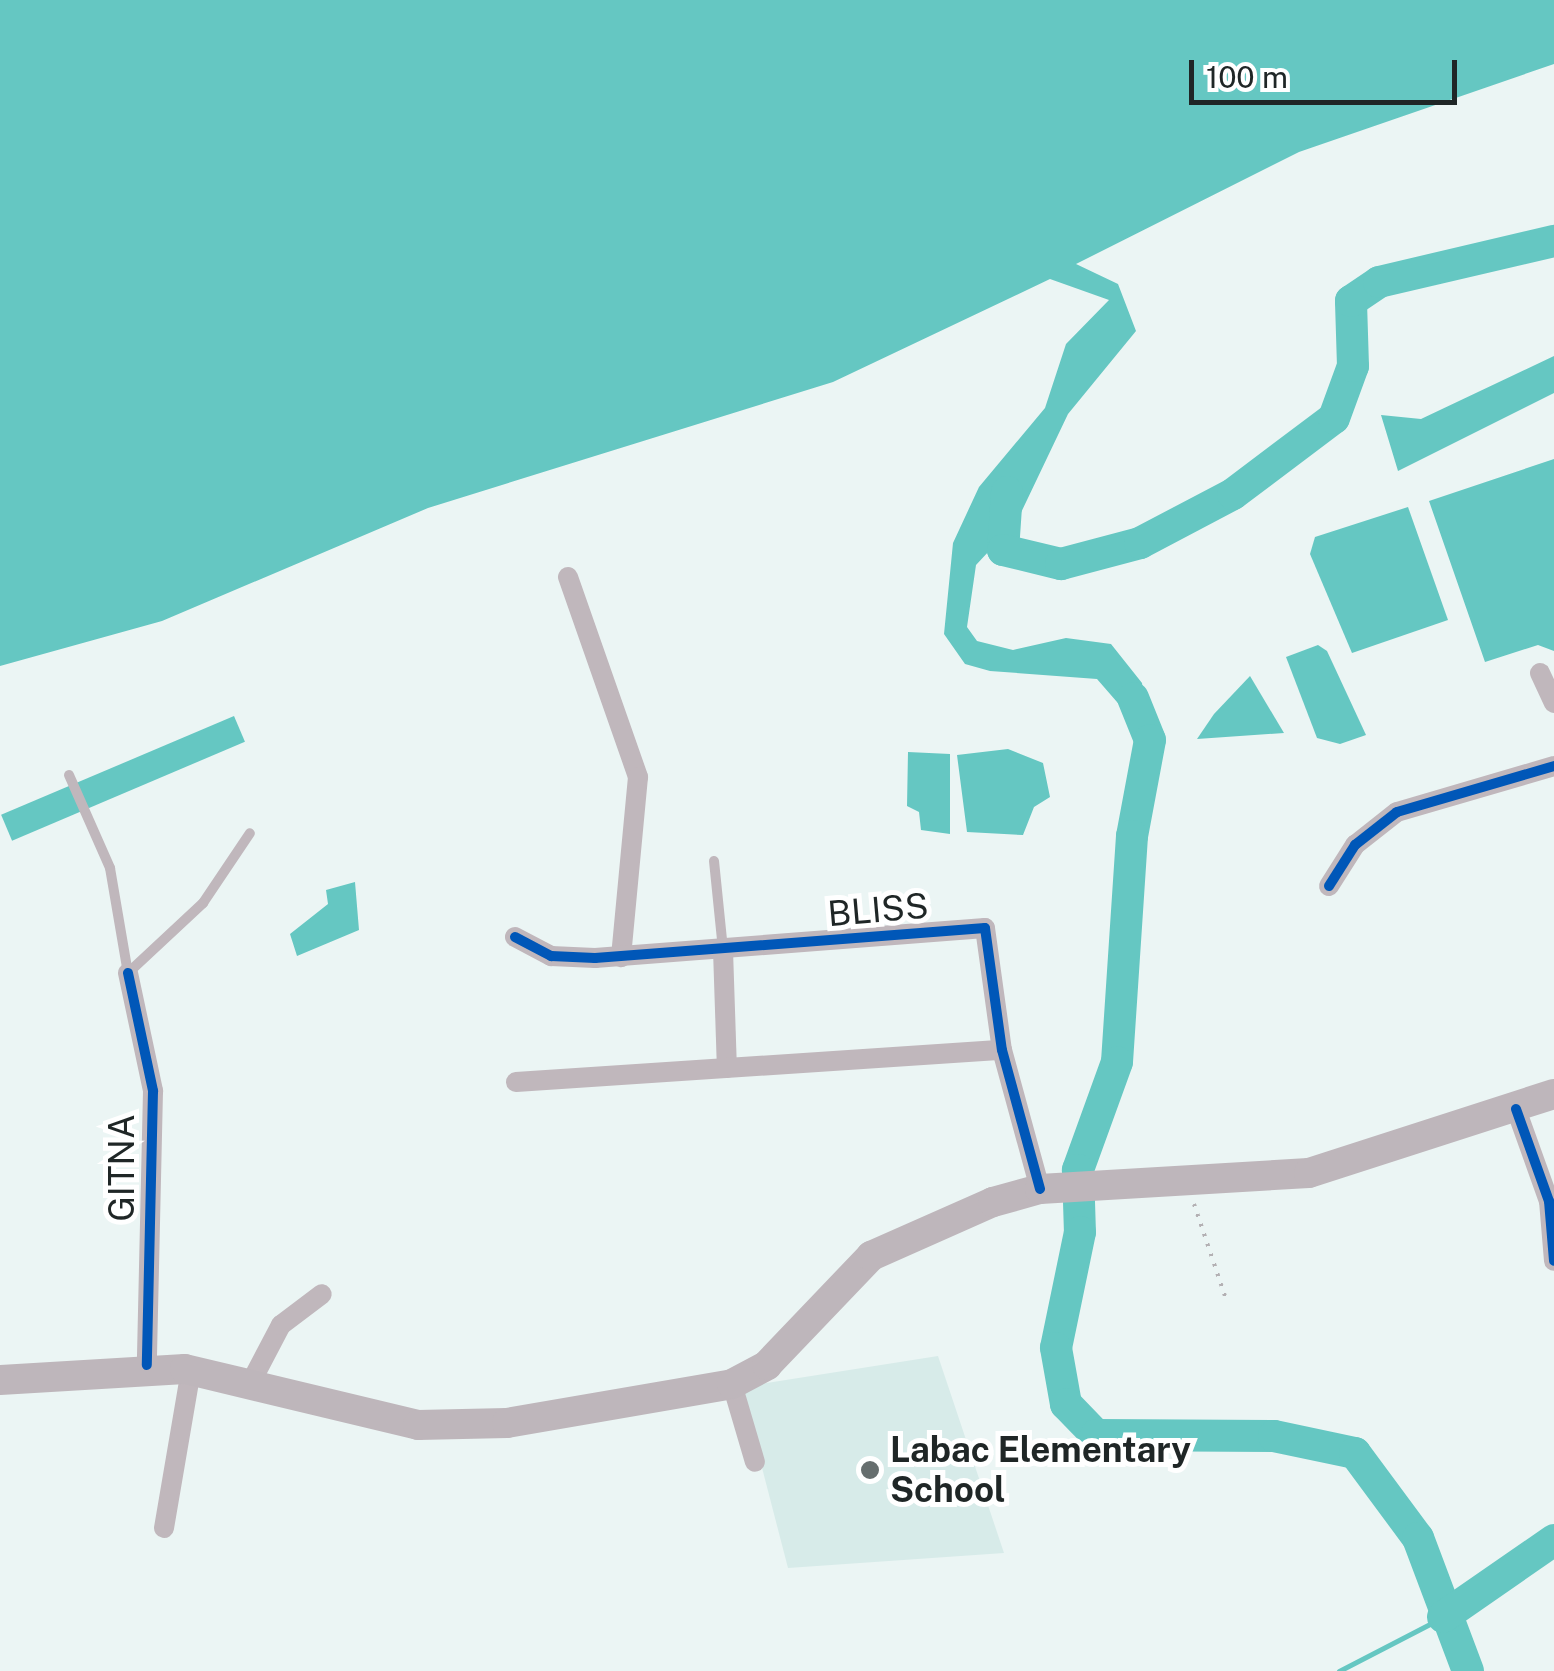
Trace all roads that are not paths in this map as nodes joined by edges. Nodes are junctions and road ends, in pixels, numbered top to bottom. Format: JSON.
{"nodes":[{"id":1,"x":568,"y":577,"type":"dead end"},
{"id":2,"x":1540,"y":674,"type":"dead end"},
{"id":3,"x":1554,"y":703,"type":"edge"},
{"id":4,"x":1554,"y":766,"type":"edge"},
{"id":5,"x":69,"y":775,"type":"dead end"},
{"id":6,"x":250,"y":834,"type":"dead end"},
{"id":7,"x":714,"y":861,"type":"dead end"},
{"id":8,"x":1329,"y":886,"type":"dead end"},
{"id":9,"x":515,"y":936,"type":"dead end"},
{"id":10,"x":723,"y":950,"type":"junction"},
{"id":11,"x":621,"y":956,"type":"junction"},
{"id":12,"x":128,"y":973,"type":"junction"},
{"id":13,"x":1002,"y":1050,"type":"junction"},
{"id":14,"x":727,"y":1068,"type":"junction"},
{"id":15,"x":516,"y":1082,"type":"dead end"},
{"id":16,"x":1554,"y":1094,"type":"edge"},
{"id":17,"x":1516,"y":1109,"type":"junction"},
{"id":18,"x":1055,"y":1188,"type":"junction"},
{"id":19,"x":1554,"y":1261,"type":"edge"},
{"id":20,"x":322,"y":1294,"type":"dead end"},
{"id":21,"x":148,"y":1365,"type":"junction"},
{"id":22,"x":192,"y":1370,"type":"junction"},
{"id":23,"x":0,"y":1380,"type":"edge"},
{"id":24,"x":250,"y":1384,"type":"junction"},
{"id":25,"x":732,"y":1384,"type":"junction"},
{"id":26,"x":755,"y":1462,"type":"dead end"},
{"id":27,"x":164,"y":1528,"type":"dead end"}],
"edges":[{"from":1,"to":11,"type":"street"},
{"from":2,"to":3,"type":"street"},
{"from":4,"to":8,"type":"street"},
{"from":5,"to":12,"type":"lane"},
{"from":6,"to":12,"type":"lane"},
{"from":7,"to":10,"type":"lane"},
{"from":9,"to":11,"type":"street","name":"BLISS"},
{"from":10,"to":11,"type":"street","name":"BLISS"},
{"from":10,"to":13,"type":"street","name":"BLISS"},
{"from":10,"to":14,"type":"street"},
{"from":12,"to":21,"type":"street","name":"GITNA"},
{"from":13,"to":14,"type":"street"},
{"from":13,"to":18,"type":"street","name":"BLISS"},
{"from":14,"to":15,"type":"street"},
{"from":16,"to":17,"type":"main road"},
{"from":17,"to":18,"type":"main road"},
{"from":17,"to":19,"type":"street"},
{"from":18,"to":25,"type":"main road"},
{"from":20,"to":24,"type":"street"},
{"from":21,"to":22,"type":"main road"},
{"from":21,"to":23,"type":"main road"},
{"from":22,"to":24,"type":"main road"},
{"from":22,"to":27,"type":"street"},
{"from":24,"to":25,"type":"main road"},
{"from":25,"to":26,"type":"street"}]}
